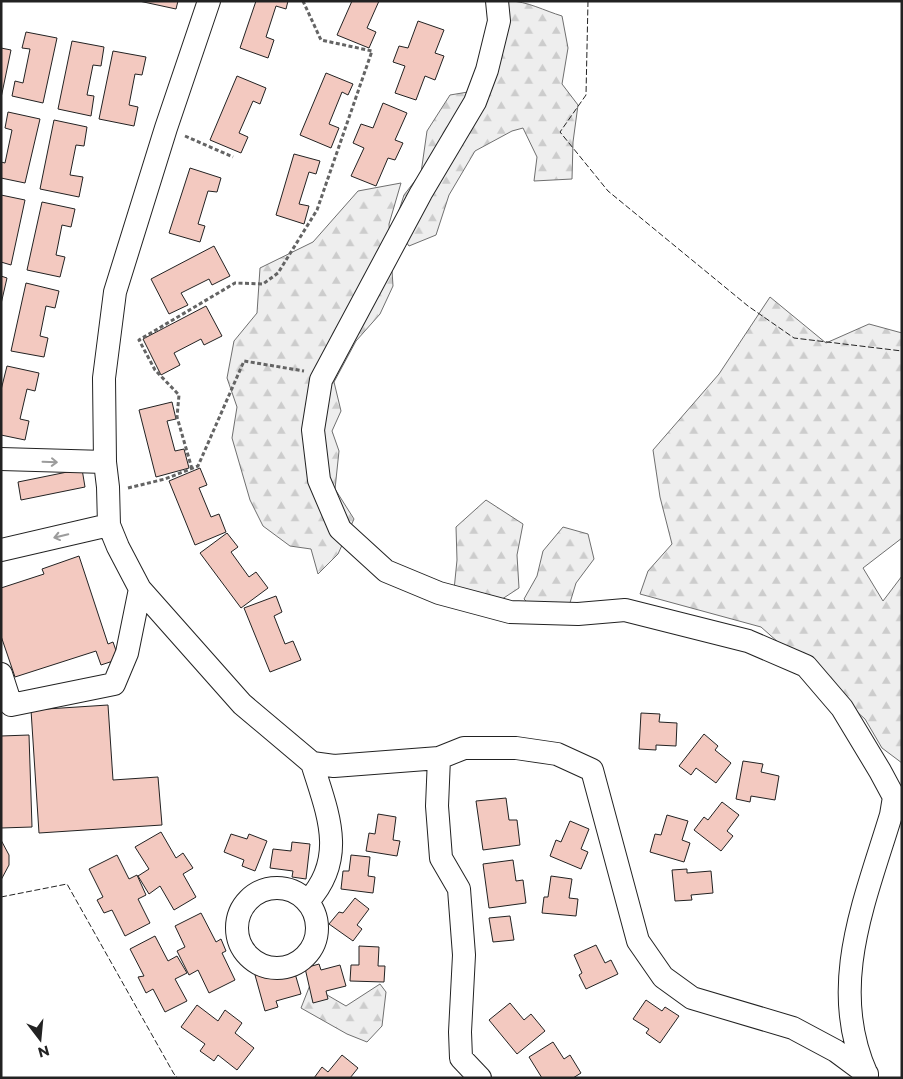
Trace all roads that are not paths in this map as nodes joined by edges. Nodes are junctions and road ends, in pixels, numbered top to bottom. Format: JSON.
{"nodes":[{"id":1,"x":209,"y":1,"type":"edge"},
{"id":2,"x":497,"y":1,"type":"edge"},
{"id":3,"x":1,"y":459,"type":"edge"},
{"id":4,"x":105,"y":462,"type":"junction"},
{"id":5,"x":109,"y":525,"type":"junction"},
{"id":6,"x":1,"y":550,"type":"edge"},
{"id":7,"x":140,"y":589,"type":"junction"},
{"id":8,"x":1,"y":674,"type":"edge"},
{"id":9,"x":439,"y":758,"type":"junction"},
{"id":10,"x":312,"y":763,"type":"junction"},
{"id":11,"x":898,"y":797,"type":"edge"},
{"id":12,"x":308,"y":901,"type":"dead end"},
{"id":13,"x":868,"y":1076,"type":"edge"},
{"id":14,"x":480,"y":1078,"type":"edge"}],
"edges":[{"from":1,"to":4,"type":"street"},
{"from":2,"to":11,"type":"street"},
{"from":3,"to":4,"type":"street","one_way":true},
{"from":4,"to":5,"type":"street"},
{"from":5,"to":6,"type":"street","one_way":true},
{"from":5,"to":7,"type":"street"},
{"from":7,"to":8,"type":"street"},
{"from":7,"to":10,"type":"street"},
{"from":9,"to":10,"type":"street"},
{"from":9,"to":13,"type":"street"},
{"from":9,"to":14,"type":"street"},
{"from":10,"to":12,"type":"street"},
{"from":11,"to":13,"type":"street"}]}
